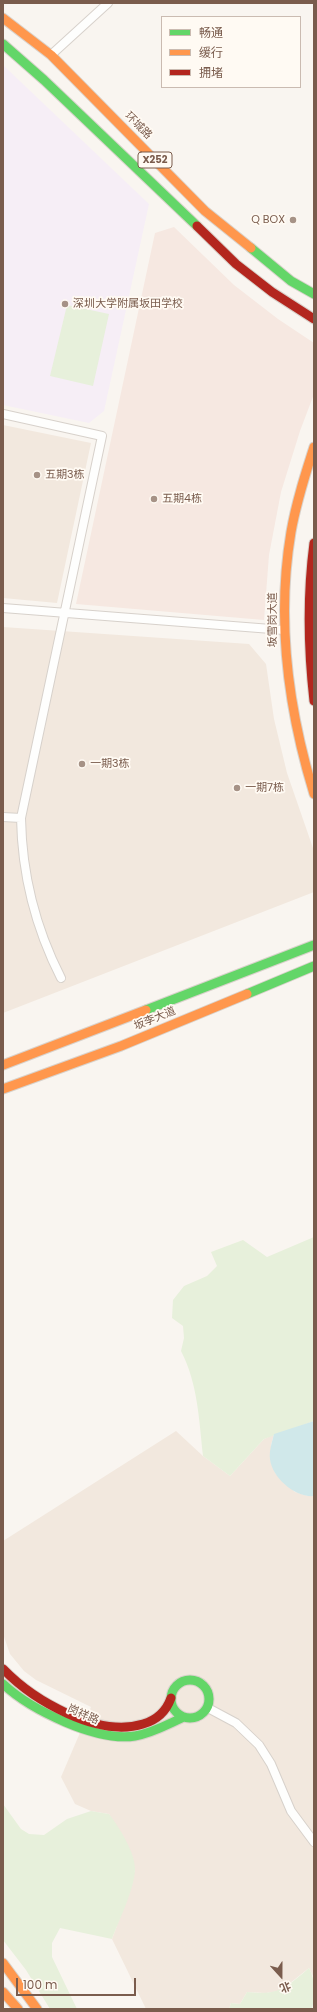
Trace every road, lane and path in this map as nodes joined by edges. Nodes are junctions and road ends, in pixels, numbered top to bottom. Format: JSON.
{"nodes":[{"id":1,"x":108,"y":3,"type":"edge"},
{"id":2,"x":3,"y":18,"type":"edge"},
{"id":3,"x":3,"y":44,"type":"edge"},
{"id":4,"x":51,"y":56,"type":"junction"},
{"id":5,"x":314,"y":294,"type":"edge"},
{"id":6,"x":301,"y":311,"type":"junction"},
{"id":7,"x":314,"y":319,"type":"edge"},
{"id":8,"x":314,"y":324,"type":"edge"},
{"id":9,"x":3,"y":414,"type":"edge"},
{"id":10,"x":314,"y":447,"type":"edge"},
{"id":11,"x":314,"y":543,"type":"edge"},
{"id":12,"x":3,"y":608,"type":"edge"},
{"id":13,"x":65,"y":613,"type":"junction"},
{"id":14,"x":284,"y":630,"type":"junction"},
{"id":15,"x":314,"y":701,"type":"edge"},
{"id":16,"x":314,"y":794,"type":"edge"},
{"id":17,"x":3,"y":817,"type":"edge"},
{"id":18,"x":21,"y":818,"type":"junction"},
{"id":19,"x":314,"y":945,"type":"edge"},
{"id":20,"x":314,"y":966,"type":"edge"},
{"id":21,"x":61,"y":978,"type":"dead end"},
{"id":22,"x":3,"y":1065,"type":"edge"},
{"id":23,"x":3,"y":1089,"type":"edge"},
{"id":24,"x":3,"y":1669,"type":"edge"},
{"id":25,"x":3,"y":1684,"type":"edge"},
{"id":26,"x":171,"y":1698,"type":"junction"},
{"id":27,"x":208,"y":1708,"type":"junction"},
{"id":28,"x":184,"y":1717,"type":"junction"},
{"id":29,"x":314,"y":1842,"type":"edge"},
{"id":30,"x":3,"y":1963,"type":"edge"},
{"id":31,"x":3,"y":1992,"type":"edge"},
{"id":32,"x":18,"y":2009,"type":"edge"},
{"id":33,"x":37,"y":2009,"type":"edge"}],
"edges":[{"from":1,"to":4,"type":"street"},
{"from":2,"to":4,"type":"main road","name":"环城路","number":"X252"},
{"from":3,"to":6,"type":"main road","number":"X252"},
{"from":4,"to":5,"type":"main road","name":"环城路","number":"X252"},
{"from":6,"to":7,"type":"main road","number":"X252"},
{"from":6,"to":8,"type":"main road"},
{"from":9,"to":13,"type":"street"},
{"from":10,"to":14,"type":"main road","name":"坂雪岗大道"},
{"from":11,"to":15,"type":"main road"},
{"from":12,"to":13,"type":"street"},
{"from":13,"to":14,"type":"street"},
{"from":13,"to":18,"type":"street"},
{"from":14,"to":16,"type":"main road","name":"坂雪岗大道"},
{"from":17,"to":18,"type":"street"},
{"from":18,"to":21,"type":"street"},
{"from":19,"to":22,"type":"main road","name":"坂李大道"},
{"from":20,"to":23,"type":"main road","name":"坂李大道"},
{"from":24,"to":26,"type":"main road","name":"岗祥路"},
{"from":25,"to":28,"type":"main road","name":"岗祥路"},
{"from":26,"to":27,"type":"main road"},
{"from":26,"to":28,"type":"main road"},
{"from":27,"to":28,"type":"main road"},
{"from":27,"to":29,"type":"street"},
{"from":30,"to":33,"type":"main road"},
{"from":31,"to":32,"type":"main road"}]}
